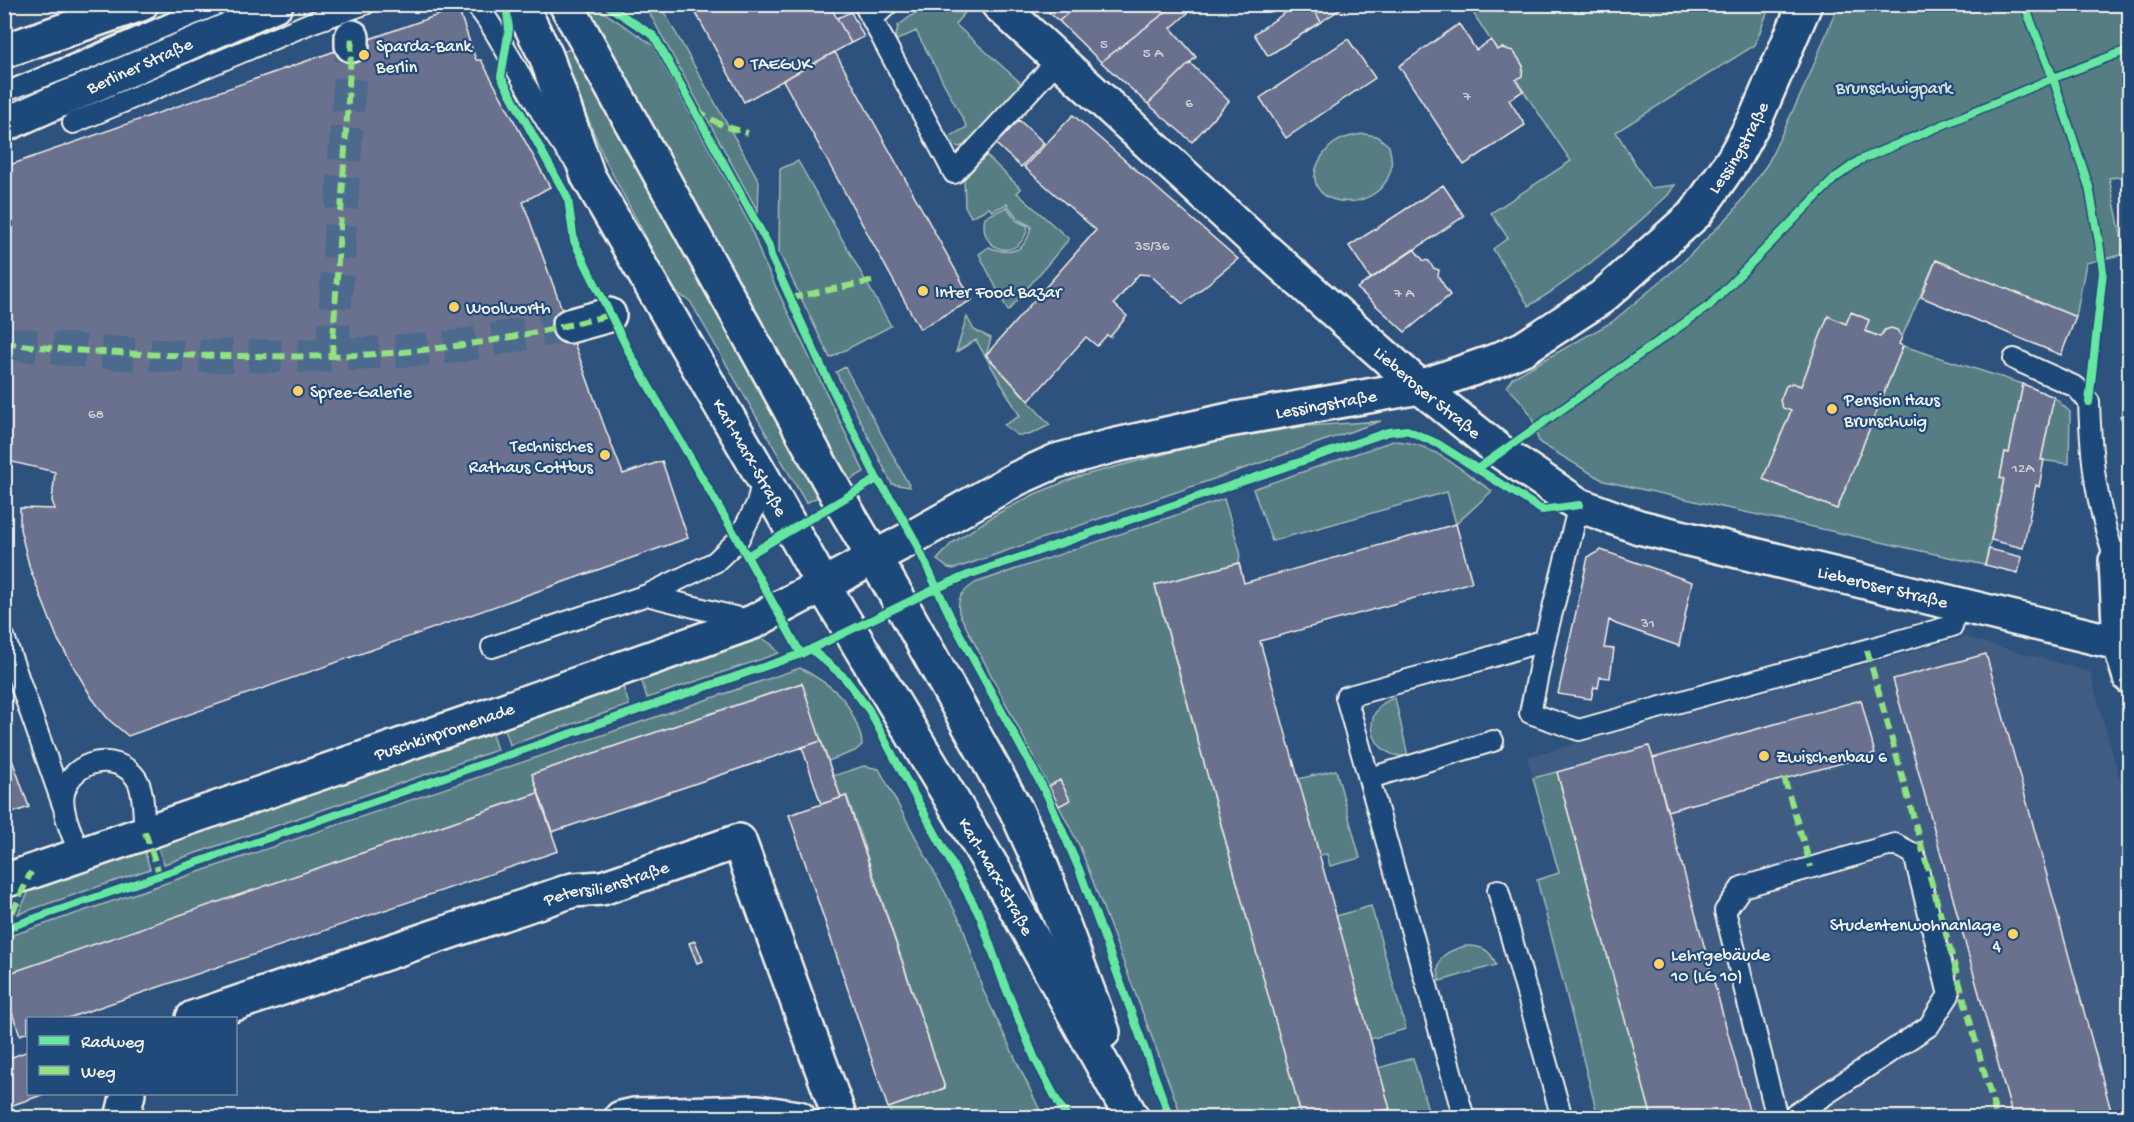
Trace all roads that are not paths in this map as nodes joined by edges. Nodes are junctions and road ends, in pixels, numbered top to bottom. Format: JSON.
{"nodes":[{"id":1,"x":141,"y":4,"type":"edge"},
{"id":2,"x":216,"y":4,"type":"edge"},
{"id":3,"x":276,"y":4,"type":"edge"},
{"id":4,"x":365,"y":4,"type":"edge"},
{"id":5,"x":475,"y":4,"type":"edge"},
{"id":6,"x":520,"y":4,"type":"edge"},
{"id":7,"x":566,"y":4,"type":"edge"},
{"id":8,"x":888,"y":4,"type":"edge"},
{"id":9,"x":998,"y":4,"type":"edge"},
{"id":10,"x":1805,"y":4,"type":"edge"},
{"id":11,"x":868,"y":12,"type":"edge"},
{"id":12,"x":4,"y":51,"type":"edge"},
{"id":13,"x":1058,"y":60,"type":"junction"},
{"id":14,"x":4,"y":94,"type":"edge"},
{"id":15,"x":73,"y":123,"type":"dead end"},
{"id":16,"x":4,"y":125,"type":"edge"},
{"id":17,"x":588,"y":176,"type":"junction"},
{"id":18,"x":609,"y":315,"type":"dead end"},
{"id":19,"x":569,"y":326,"type":"tunnel mouth"},
{"id":20,"x":2014,"y":358,"type":"dead end"},
{"id":21,"x":1420,"y":387,"type":"junction"},
{"id":22,"x":763,"y":478,"type":"junction"},
{"id":23,"x":1579,"y":505,"type":"junction"},
{"id":24,"x":873,"y":558,"type":"junction"},
{"id":25,"x":2123,"y":559,"type":"edge"},
{"id":26,"x":823,"y":585,"type":"junction"},
{"id":27,"x":647,"y":595,"type":"junction"},
{"id":28,"x":1958,"y":604,"type":"junction"},
{"id":29,"x":753,"y":622,"type":"junction"},
{"id":30,"x":4,"y":637,"type":"edge"},
{"id":31,"x":1545,"y":640,"type":"junction"},
{"id":32,"x":2125,"y":645,"type":"edge"},
{"id":33,"x":492,"y":647,"type":"dead end"},
{"id":34,"x":2130,"y":678,"type":"edge"},
{"id":35,"x":1493,"y":741,"type":"dead end"},
{"id":36,"x":1370,"y":778,"type":"junction"},
{"id":37,"x":64,"y":809,"type":"junction"},
{"id":38,"x":145,"y":832,"type":"junction"},
{"id":39,"x":80,"y":855,"type":"junction"},
{"id":40,"x":4,"y":881,"type":"edge"},
{"id":41,"x":1497,"y":890,"type":"dead end"},
{"id":42,"x":196,"y":1017,"type":"edge"},
{"id":43,"x":128,"y":1095,"type":"edge"},
{"id":44,"x":123,"y":1118,"type":"edge"},
{"id":45,"x":621,"y":1118,"type":"edge"},
{"id":46,"x":799,"y":1118,"type":"edge"},
{"id":47,"x":840,"y":1118,"type":"edge"},
{"id":48,"x":1134,"y":1118,"type":"edge"},
{"id":49,"x":1464,"y":1118,"type":"edge"},
{"id":50,"x":1562,"y":1118,"type":"edge"},
{"id":51,"x":1777,"y":1118,"type":"edge"},
{"id":52,"x":1790,"y":1118,"type":"edge"}],
"edges":[{"from":1,"to":12,"type":"street"},
{"from":2,"to":14,"type":"lane"},
{"from":3,"to":16,"type":"street","name":"Berliner Straße"},
{"from":4,"to":15,"type":"lane"},
{"from":5,"to":17,"type":"lane"},
{"from":6,"to":17,"type":"street","name":"Karl-Marx-Straße"},
{"from":7,"to":24,"type":"street","name":"Karl-Marx-Straße"},
{"from":8,"to":11,"type":"lane"},
{"from":9,"to":13,"type":"street","name":"Lieberoser Straße"},
{"from":10,"to":21,"type":"street","name":"Lessingstraße"},
{"from":11,"to":13,"type":"lane"},
{"from":13,"to":21,"type":"street","name":"Lieberoser Straße"},
{"from":17,"to":22,"type":"street","name":"Karl-Marx-Straße"},
{"from":18,"to":19,"type":"street"},
{"from":20,"to":25,"type":"lane"},
{"from":21,"to":23,"type":"street","name":"Lieberoser Straße"},
{"from":21,"to":24,"type":"street","name":"Lessingstraße"},
{"from":22,"to":26,"type":"street","name":"Karl-Marx-Straße"},
{"from":22,"to":27,"type":"lane"},
{"from":23,"to":28,"type":"street","name":"Lieberoser Straße"},
{"from":23,"to":31,"type":"lane"},
{"from":24,"to":26,"type":"street","name":"Puschkinpromenade"},
{"from":24,"to":48,"type":"street","name":"Karl-Marx-Straße"},
{"from":25,"to":32,"type":"street"},
{"from":26,"to":29,"type":"street","name":"Puschkinpromenade"},
{"from":26,"to":48,"type":"street","name":"Karl-Marx-Straße"},
{"from":27,"to":29,"type":"lane"},
{"from":27,"to":33,"type":"lane"},
{"from":28,"to":31,"type":"lane"},
{"from":28,"to":32,"type":"street","name":"Lieberoser Straße"},
{"from":29,"to":38,"type":"street","name":"Puschkinpromenade"},
{"from":30,"to":37,"type":"lane"},
{"from":31,"to":36,"type":"lane"},
{"from":32,"to":34,"type":"street"},
{"from":35,"to":36,"type":"lane"},
{"from":36,"to":49,"type":"lane"},
{"from":37,"to":38,"type":"lane"},
{"from":37,"to":39,"type":"lane"},
{"from":38,"to":39,"type":"street","name":"Puschkinpromenade"},
{"from":39,"to":40,"type":"street","name":"Puschkinpromenade"},
{"from":41,"to":50,"type":"lane"},
{"from":42,"to":47,"type":"street","name":"Petersilienstraße"},
{"from":43,"to":44,"type":"street"},
{"from":45,"to":46,"type":"street"},
{"from":51,"to":52,"type":"lane"}]}
